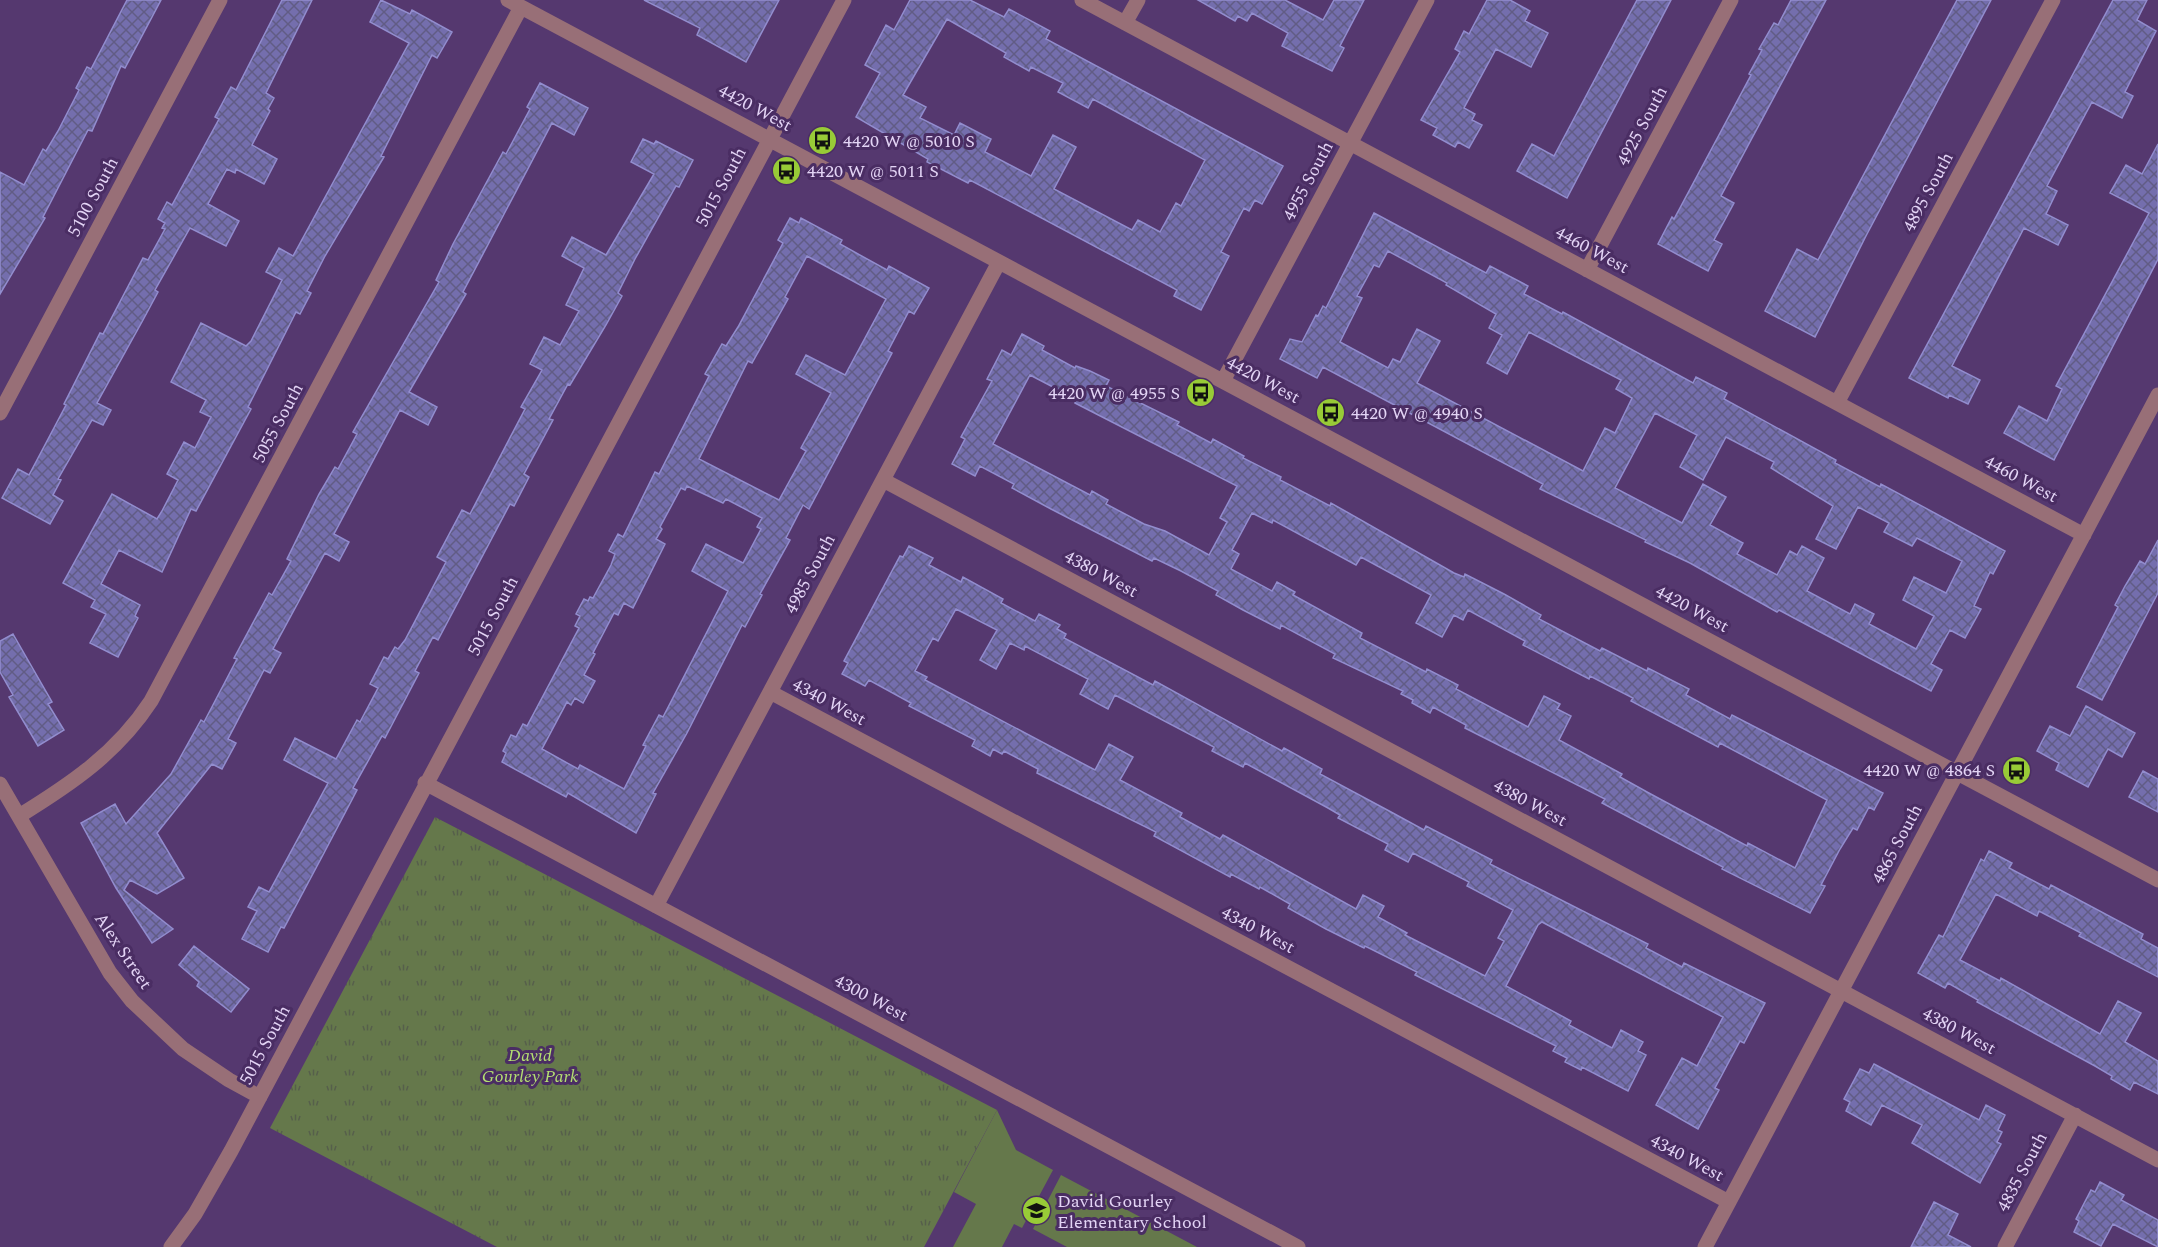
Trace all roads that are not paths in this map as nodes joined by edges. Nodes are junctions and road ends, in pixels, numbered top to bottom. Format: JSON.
{"nodes":[{"id":1,"x":220,"y":0,"type":"edge"},
{"id":2,"x":844,"y":0,"type":"edge"},
{"id":3,"x":1082,"y":0,"type":"edge"},
{"id":4,"x":1138,"y":0,"type":"edge"},
{"id":5,"x":1427,"y":0,"type":"edge"},
{"id":6,"x":1731,"y":0,"type":"edge"},
{"id":7,"x":2053,"y":0,"type":"edge"},
{"id":8,"x":515,"y":4,"type":"edge"},
{"id":9,"x":1125,"y":23,"type":"junction"},
{"id":10,"x":770,"y":138,"type":"junction"},
{"id":11,"x":1351,"y":144,"type":"junction"},
{"id":12,"x":999,"y":262,"type":"junction"},
{"id":13,"x":1587,"y":270,"type":"junction"},
{"id":14,"x":1223,"y":381,"type":"junction"},
{"id":15,"x":2158,"y":395,"type":"edge"},
{"id":16,"x":1838,"y":403,"type":"junction"},
{"id":17,"x":0,"y":413,"type":"edge"},
{"id":18,"x":883,"y":480,"type":"junction"},
{"id":19,"x":2084,"y":535,"type":"junction"},
{"id":20,"x":770,"y":692,"type":"junction"},
{"id":21,"x":1957,"y":772,"type":"junction"},
{"id":22,"x":425,"y":783,"type":"junction"},
{"id":23,"x":0,"y":784,"type":"edge"},
{"id":24,"x":19,"y":816,"type":"junction"},
{"id":25,"x":2158,"y":880,"type":"edge"},
{"id":26,"x":656,"y":906,"type":"junction"},
{"id":27,"x":1841,"y":991,"type":"junction"},
{"id":28,"x":260,"y":1097,"type":"junction"},
{"id":29,"x":2075,"y":1115,"type":"junction"},
{"id":30,"x":2158,"y":1160,"type":"edge"},
{"id":31,"x":1729,"y":1202,"type":"junction"},
{"id":32,"x":171,"y":1247,"type":"edge"},
{"id":33,"x":1298,"y":1247,"type":"edge"},
{"id":34,"x":1705,"y":1247,"type":"edge"},
{"id":35,"x":2005,"y":1247,"type":"edge"}],
"edges":[{"from":1,"to":17,"type":"street","name":"5100 South"},
{"from":2,"to":10,"type":"street","name":"5015 South"},
{"from":3,"to":9,"type":"street","name":"4460 West"},
{"from":4,"to":9,"type":"street"},
{"from":5,"to":11,"type":"street","name":"4955 South"},
{"from":6,"to":13,"type":"street","name":"4925 South"},
{"from":7,"to":16,"type":"street","name":"4895 South"},
{"from":8,"to":10,"type":"street","name":"4420 West"},
{"from":8,"to":24,"type":"street","name":"5055 South"},
{"from":9,"to":11,"type":"street","name":"4460 West"},
{"from":10,"to":12,"type":"street","name":"4420 West"},
{"from":10,"to":22,"type":"street","name":"5015 South"},
{"from":11,"to":13,"type":"street","name":"4460 West"},
{"from":11,"to":14,"type":"street","name":"4955 South"},
{"from":12,"to":14,"type":"street","name":"4420 West"},
{"from":12,"to":18,"type":"street","name":"4985 South"},
{"from":13,"to":16,"type":"street","name":"4460 West"},
{"from":14,"to":21,"type":"street","name":"4420 West"},
{"from":15,"to":19,"type":"street","name":"4865 South"},
{"from":16,"to":19,"type":"street","name":"4460 West"},
{"from":18,"to":20,"type":"street","name":"4985 South"},
{"from":18,"to":27,"type":"street","name":"4380 West"},
{"from":19,"to":21,"type":"street","name":"4865 South"},
{"from":20,"to":26,"type":"street","name":"4985 South"},
{"from":20,"to":31,"type":"street","name":"4340 West"},
{"from":21,"to":25,"type":"street","name":"4420 West"},
{"from":21,"to":27,"type":"street","name":"4865 South"},
{"from":22,"to":26,"type":"street","name":"4300 West"},
{"from":22,"to":28,"type":"street","name":"5015 South"},
{"from":23,"to":24,"type":"street","name":"Alex Street"},
{"from":24,"to":28,"type":"street","name":"Alex Street"},
{"from":26,"to":33,"type":"street","name":"4300 West"},
{"from":27,"to":29,"type":"street","name":"4380 West"},
{"from":27,"to":31,"type":"street","name":"4865 South"},
{"from":28,"to":32,"type":"street","name":"5015 South"},
{"from":29,"to":30,"type":"street","name":"4380 West"},
{"from":29,"to":35,"type":"street","name":"4835 South"},
{"from":31,"to":34,"type":"street","name":"4865 South"}]}
